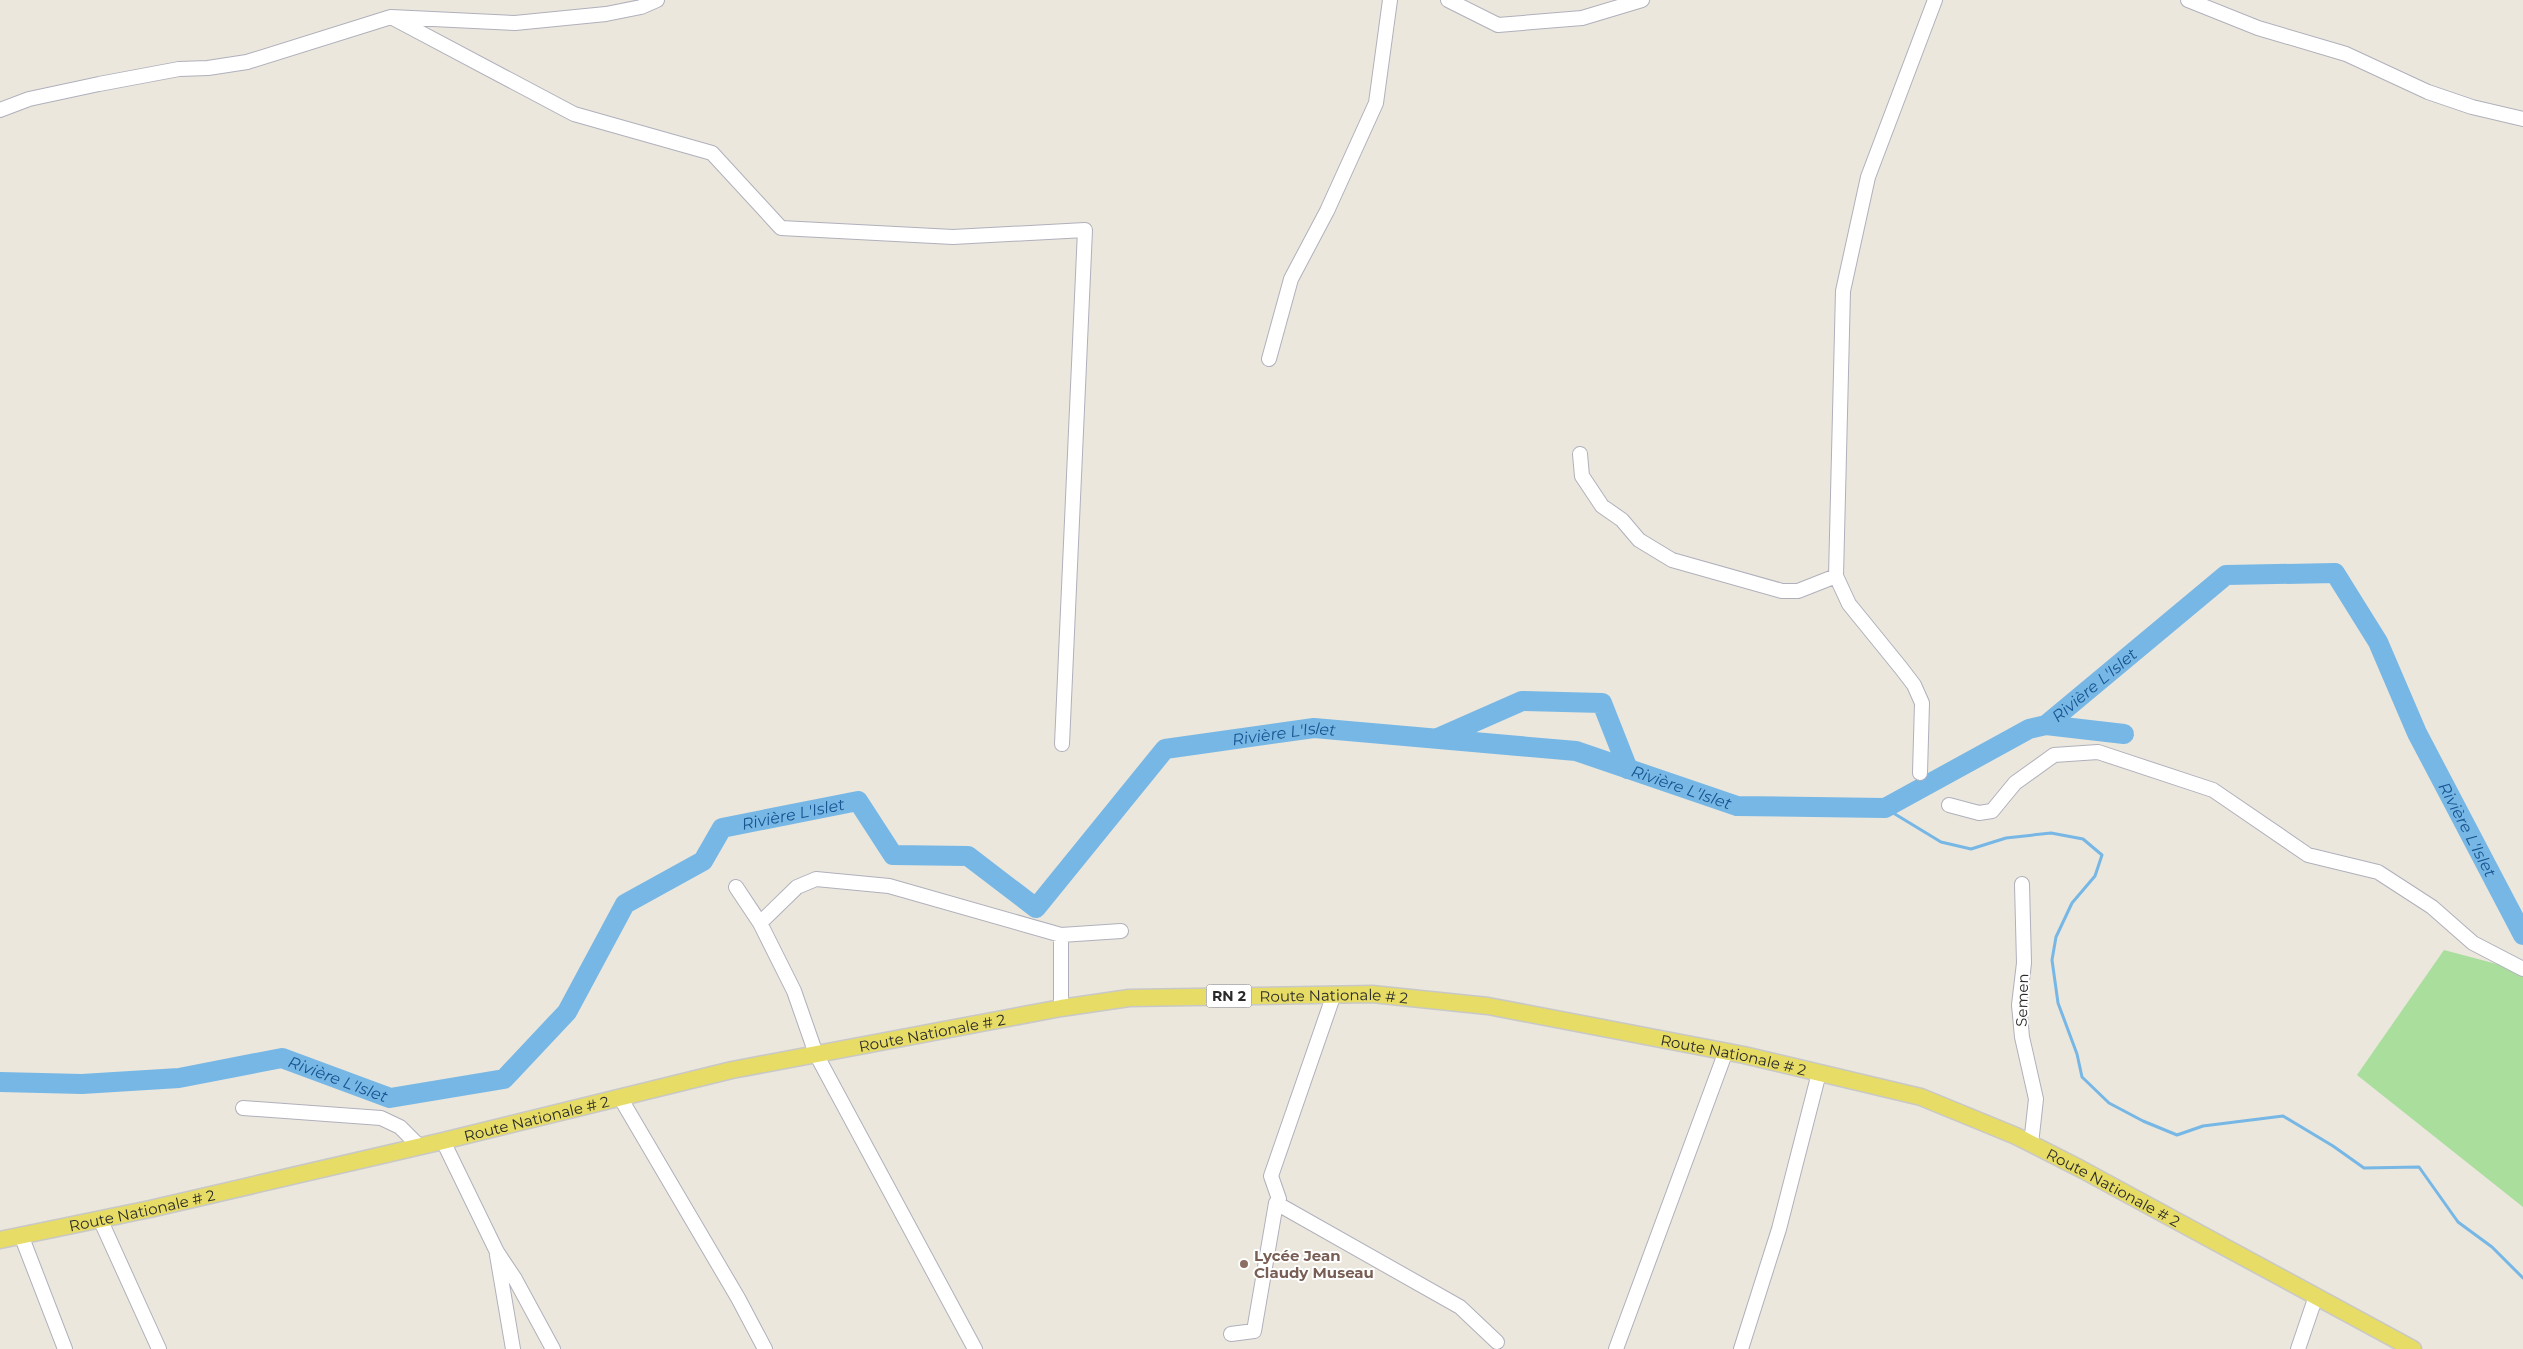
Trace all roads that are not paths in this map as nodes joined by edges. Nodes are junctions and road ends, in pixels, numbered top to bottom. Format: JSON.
{"nodes":[{"id":1,"x":657,"y":0,"type":"edge"},
{"id":2,"x":1390,"y":0,"type":"edge"},
{"id":3,"x":1448,"y":0,"type":"edge"},
{"id":4,"x":1642,"y":0,"type":"edge"},
{"id":5,"x":1935,"y":0,"type":"edge"},
{"id":6,"x":2188,"y":0,"type":"edge"},
{"id":7,"x":391,"y":17,"type":"junction"},
{"id":8,"x":0,"y":110,"type":"edge"},
{"id":9,"x":2523,"y":119,"type":"edge"},
{"id":10,"x":1269,"y":359,"type":"dead end"},
{"id":11,"x":1580,"y":454,"type":"dead end"},
{"id":12,"x":1836,"y":576,"type":"junction"},
{"id":13,"x":1062,"y":744,"type":"dead end"},
{"id":14,"x":1920,"y":772,"type":"dead end"},
{"id":15,"x":1949,"y":806,"type":"dead end"},
{"id":16,"x":2022,"y":884,"type":"dead end"},
{"id":17,"x":736,"y":887,"type":"dead end"},
{"id":18,"x":760,"y":922,"type":"junction"},
{"id":19,"x":1120,"y":931,"type":"dead end"},
{"id":20,"x":1061,"y":935,"type":"junction"},
{"id":21,"x":2523,"y":969,"type":"edge"},
{"id":22,"x":1334,"y":994,"type":"junction"},
{"id":23,"x":1061,"y":1008,"type":"junction"},
{"id":24,"x":1726,"y":1051,"type":"junction"},
{"id":25,"x":816,"y":1054,"type":"junction"},
{"id":26,"x":1819,"y":1073,"type":"junction"},
{"id":27,"x":622,"y":1099,"type":"junction"},
{"id":28,"x":243,"y":1108,"type":"dead end"},
{"id":29,"x":443,"y":1141,"type":"junction"},
{"id":30,"x":2031,"y":1144,"type":"junction"},
{"id":31,"x":419,"y":1146,"type":"junction"},
{"id":32,"x":1276,"y":1203,"type":"junction"},
{"id":33,"x":100,"y":1219,"type":"junction"},
{"id":34,"x":21,"y":1236,"type":"junction"},
{"id":35,"x":0,"y":1240,"type":"edge"},
{"id":36,"x":497,"y":1252,"type":"junction"},
{"id":37,"x":2316,"y":1296,"type":"junction"},
{"id":38,"x":1231,"y":1334,"type":"dead end"},
{"id":39,"x":1497,"y":1342,"type":"dead end"},
{"id":40,"x":65,"y":1349,"type":"edge"},
{"id":41,"x":159,"y":1349,"type":"edge"},
{"id":42,"x":513,"y":1349,"type":"edge"},
{"id":43,"x":553,"y":1349,"type":"edge"},
{"id":44,"x":765,"y":1349,"type":"edge"},
{"id":45,"x":976,"y":1349,"type":"edge"},
{"id":46,"x":1616,"y":1349,"type":"edge"},
{"id":47,"x":1740,"y":1349,"type":"edge"},
{"id":48,"x":2298,"y":1349,"type":"edge"},
{"id":49,"x":2413,"y":1349,"type":"edge"}],
"edges":[{"from":1,"to":7,"type":"street"},
{"from":2,"to":10,"type":"street"},
{"from":3,"to":4,"type":"street"},
{"from":5,"to":12,"type":"street"},
{"from":6,"to":9,"type":"street"},
{"from":7,"to":8,"type":"street"},
{"from":7,"to":13,"type":"street"},
{"from":11,"to":12,"type":"street"},
{"from":12,"to":14,"type":"street"},
{"from":15,"to":21,"type":"street"},
{"from":16,"to":30,"type":"street","name":"Semen"},
{"from":17,"to":18,"type":"street"},
{"from":18,"to":20,"type":"street"},
{"from":18,"to":25,"type":"street"},
{"from":19,"to":20,"type":"street"},
{"from":20,"to":23,"type":"street"},
{"from":22,"to":23,"type":"main road","name":"Route Nationale # 2","number":"RN 2"},
{"from":22,"to":24,"type":"main road","name":"Route Nationale # 2","number":"RN 2"},
{"from":22,"to":32,"type":"street"},
{"from":23,"to":25,"type":"main road","name":"Route Nationale # 2","number":"RN 2"},
{"from":24,"to":26,"type":"main road","name":"Route Nationale # 2","number":"RN 2"},
{"from":24,"to":46,"type":"street"},
{"from":25,"to":27,"type":"main road","name":"Route Nationale # 2","number":"RN 2"},
{"from":25,"to":45,"type":"street"},
{"from":26,"to":30,"type":"main road","name":"Route Nationale # 2","number":"RN 2"},
{"from":26,"to":47,"type":"street"},
{"from":27,"to":29,"type":"main road","name":"Route Nationale # 2","number":"RN 2"},
{"from":27,"to":44,"type":"street"},
{"from":28,"to":31,"type":"street"},
{"from":29,"to":31,"type":"main road","name":"Route Nationale # 2","number":"RN 2"},
{"from":29,"to":36,"type":"street"},
{"from":30,"to":37,"type":"main road","name":"Route Nationale # 2","number":"RN 2"},
{"from":31,"to":33,"type":"main road","name":"Route Nationale # 2","number":"RN 2"},
{"from":32,"to":38,"type":"street"},
{"from":32,"to":39,"type":"street"},
{"from":33,"to":34,"type":"main road","name":"Route Nationale # 2","number":"RN 2"},
{"from":33,"to":41,"type":"street"},
{"from":34,"to":35,"type":"main road","name":"Route Nationale # 2","number":"RN 2"},
{"from":34,"to":40,"type":"street"},
{"from":36,"to":42,"type":"street"},
{"from":36,"to":43,"type":"street"},
{"from":37,"to":48,"type":"street"},
{"from":37,"to":49,"type":"main road","name":"Route Nationale # 2","number":"RN 2"}]}
